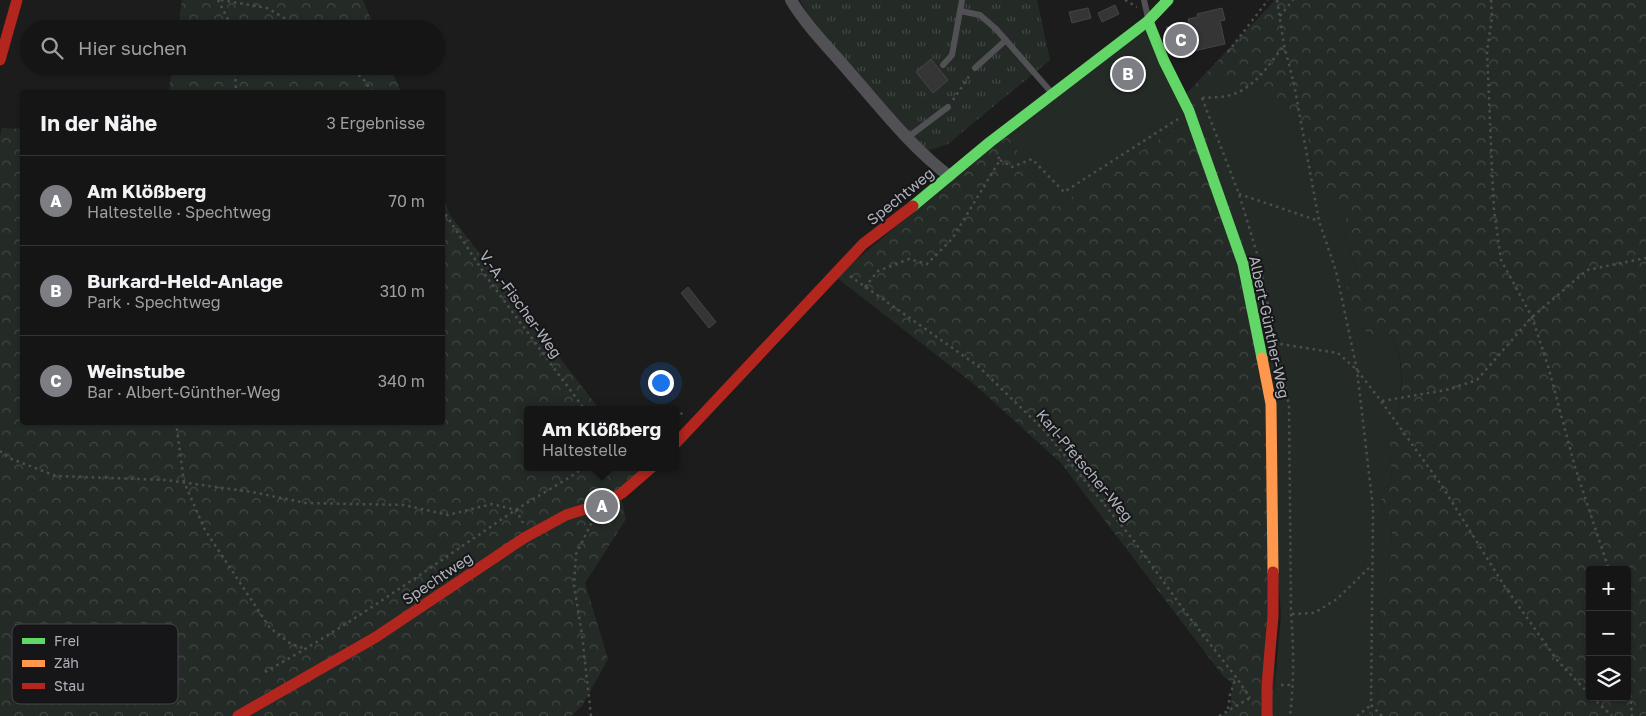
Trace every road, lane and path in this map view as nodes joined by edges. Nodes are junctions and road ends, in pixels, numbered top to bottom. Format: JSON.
{"nodes":[{"id":1,"x":17,"y":0,"type":"edge"},
{"id":2,"x":220,"y":0,"type":"edge"},
{"id":3,"x":791,"y":0,"type":"edge"},
{"id":4,"x":962,"y":0,"type":"edge"},
{"id":5,"x":1144,"y":0,"type":"edge"},
{"id":6,"x":1168,"y":0,"type":"edge"},
{"id":7,"x":1268,"y":0,"type":"edge"},
{"id":8,"x":1277,"y":0,"type":"edge"},
{"id":9,"x":1293,"y":0,"type":"edge"},
{"id":10,"x":1491,"y":0,"type":"edge"},
{"id":11,"x":960,"y":11,"type":"junction"},
{"id":12,"x":1280,"y":16,"type":"junction"},
{"id":13,"x":229,"y":20,"type":"edge"},
{"id":14,"x":288,"y":20,"type":"edge"},
{"id":15,"x":1148,"y":21,"type":"junction"},
{"id":16,"x":1190,"y":24,"type":"dead end"},
{"id":17,"x":1182,"y":25,"type":"dead end"},
{"id":18,"x":1006,"y":40,"type":"junction"},
{"id":19,"x":1284,"y":45,"type":"junction"},
{"id":20,"x":1228,"y":52,"type":"dead end"},
{"id":21,"x":0,"y":60,"type":"edge"},
{"id":22,"x":943,"y":65,"type":"dead end"},
{"id":23,"x":975,"y":68,"type":"joint"},
{"id":24,"x":235,"y":75,"type":"edge"},
{"id":25,"x":359,"y":75,"type":"edge"},
{"id":26,"x":236,"y":90,"type":"edge"},
{"id":27,"x":371,"y":90,"type":"edge"},
{"id":28,"x":1053,"y":94,"type":"junction"},
{"id":29,"x":1202,"y":98,"type":"dead end"},
{"id":30,"x":948,"y":107,"type":"joint"},
{"id":31,"x":1189,"y":111,"type":"junction"},
{"id":32,"x":907,"y":138,"type":"junction"},
{"id":33,"x":990,"y":142,"type":"junction"},
{"id":34,"x":1000,"y":160,"type":"junction"},
{"id":35,"x":948,"y":176,"type":"junction"},
{"id":36,"x":1239,"y":194,"type":"dead end"},
{"id":37,"x":445,"y":214,"type":"edge"},
{"id":38,"x":1319,"y":221,"type":"junction"},
{"id":39,"x":1646,"y":258,"type":"edge"},
{"id":40,"x":839,"y":268,"type":"junction"},
{"id":41,"x":865,"y":287,"type":"junction"},
{"id":42,"x":1532,"y":318,"type":"junction"},
{"id":43,"x":1258,"y":338,"type":"junction"},
{"id":44,"x":1357,"y":370,"type":"junction"},
{"id":45,"x":1381,"y":401,"type":"junction"},
{"id":46,"x":582,"y":406,"type":"edge"},
{"id":47,"x":682,"y":412,"type":"dead end"},
{"id":48,"x":679,"y":416,"type":"edge"},
{"id":49,"x":176,"y":425,"type":"edge"},
{"id":50,"x":679,"y":440,"type":"edge"},
{"id":51,"x":0,"y":451,"type":"edge"},
{"id":52,"x":579,"y":471,"type":"edge"},
{"id":53,"x":647,"y":471,"type":"edge"},
{"id":54,"x":184,"y":482,"type":"junction"},
{"id":55,"x":599,"y":505,"type":"junction"},
{"id":56,"x":516,"y":510,"type":"junction"},
{"id":57,"x":1372,"y":564,"type":"junction"},
{"id":58,"x":1608,"y":566,"type":"edge"},
{"id":59,"x":1291,"y":614,"type":"dead end"},
{"id":60,"x":306,"y":649,"type":"junction"},
{"id":61,"x":265,"y":672,"type":"dead end"},
{"id":62,"x":1236,"y":677,"type":"junction"},
{"id":63,"x":1586,"y":691,"type":"edge"},
{"id":64,"x":1596,"y":701,"type":"edge"},
{"id":65,"x":1631,"y":701,"type":"edge"},
{"id":66,"x":1371,"y":705,"type":"junction"},
{"id":67,"x":1228,"y":710,"type":"junction"},
{"id":68,"x":238,"y":716,"type":"edge"},
{"id":69,"x":591,"y":716,"type":"edge"},
{"id":70,"x":1219,"y":716,"type":"edge"},
{"id":71,"x":1267,"y":716,"type":"edge"},
{"id":72,"x":1357,"y":716,"type":"edge"},
{"id":73,"x":1382,"y":716,"type":"edge"},
{"id":74,"x":1612,"y":716,"type":"edge"},
{"id":75,"x":1632,"y":716,"type":"edge"}],
"edges":[{"from":1,"to":21,"type":"street"},
{"from":2,"to":13,"type":"path"},
{"from":2,"to":14,"type":"path"},
{"from":3,"to":32,"type":"street"},
{"from":4,"to":11,"type":"lane"},
{"from":5,"to":15,"type":"lane"},
{"from":6,"to":15,"type":"street","name":"Spechtweg"},
{"from":7,"to":20,"type":"path"},
{"from":8,"to":12,"type":"path"},
{"from":9,"to":12,"type":"path"},
{"from":10,"to":42,"type":"path"},
{"from":11,"to":18,"type":"lane"},
{"from":11,"to":22,"type":"lane"},
{"from":12,"to":19,"type":"path"},
{"from":15,"to":28,"type":"street","name":"Spechtweg"},
{"from":15,"to":31,"type":"street","name":"Albert-Günther-Weg"},
{"from":16,"to":17,"type":"path"},
{"from":18,"to":23,"type":"lane"},
{"from":18,"to":28,"type":"lane"},
{"from":19,"to":29,"type":"path"},
{"from":19,"to":38,"type":"path"},
{"from":23,"to":30,"type":"path"},
{"from":24,"to":26,"type":"path"},
{"from":25,"to":27,"type":"path"},
{"from":28,"to":33,"type":"street","name":"Spechtweg"},
{"from":30,"to":32,"type":"lane"},
{"from":31,"to":34,"type":"path"},
{"from":31,"to":43,"type":"street","name":"Albert-Günther-Weg"},
{"from":32,"to":35,"type":"street"},
{"from":33,"to":34,"type":"path"},
{"from":33,"to":35,"type":"street","name":"Spechtweg"},
{"from":34,"to":41,"type":"path"},
{"from":35,"to":40,"type":"street","name":"Spechtweg"},
{"from":36,"to":38,"type":"path"},
{"from":37,"to":46,"type":"path","name":"V.-A.-Fischer-Weg"},
{"from":38,"to":44,"type":"path"},
{"from":39,"to":42,"type":"path"},
{"from":40,"to":41,"type":"path","name":"Karl-Pfetscher-Weg"},
{"from":40,"to":50,"type":"street","name":"Spechtweg"},
{"from":41,"to":62,"type":"path","name":"Karl-Pfetscher-Weg"},
{"from":42,"to":45,"type":"path"},
{"from":42,"to":58,"type":"path"},
{"from":43,"to":44,"type":"path"},
{"from":43,"to":71,"type":"street","name":"Albert-Günther-Weg"},
{"from":44,"to":45,"type":"path"},
{"from":44,"to":57,"type":"path"},
{"from":45,"to":63,"type":"path"},
{"from":47,"to":48,"type":"path"},
{"from":49,"to":54,"type":"path"},
{"from":51,"to":54,"type":"path"},
{"from":52,"to":56,"type":"path"},
{"from":53,"to":55,"type":"street","name":"Spechtweg"},
{"from":54,"to":56,"type":"path"},
{"from":54,"to":60,"type":"path"},
{"from":55,"to":68,"type":"street","name":"Spechtweg"},
{"from":55,"to":69,"type":"path"},
{"from":56,"to":60,"type":"path"},
{"from":57,"to":59,"type":"path"},
{"from":57,"to":66,"type":"path"},
{"from":60,"to":61,"type":"path"},
{"from":62,"to":67,"type":"path"},
{"from":62,"to":67,"type":"path","name":"Karl-Pfetscher-Weg"},
{"from":64,"to":74,"type":"path"},
{"from":65,"to":75,"type":"path"},
{"from":66,"to":72,"type":"path"},
{"from":66,"to":73,"type":"path"},
{"from":67,"to":70,"type":"path"}]}
